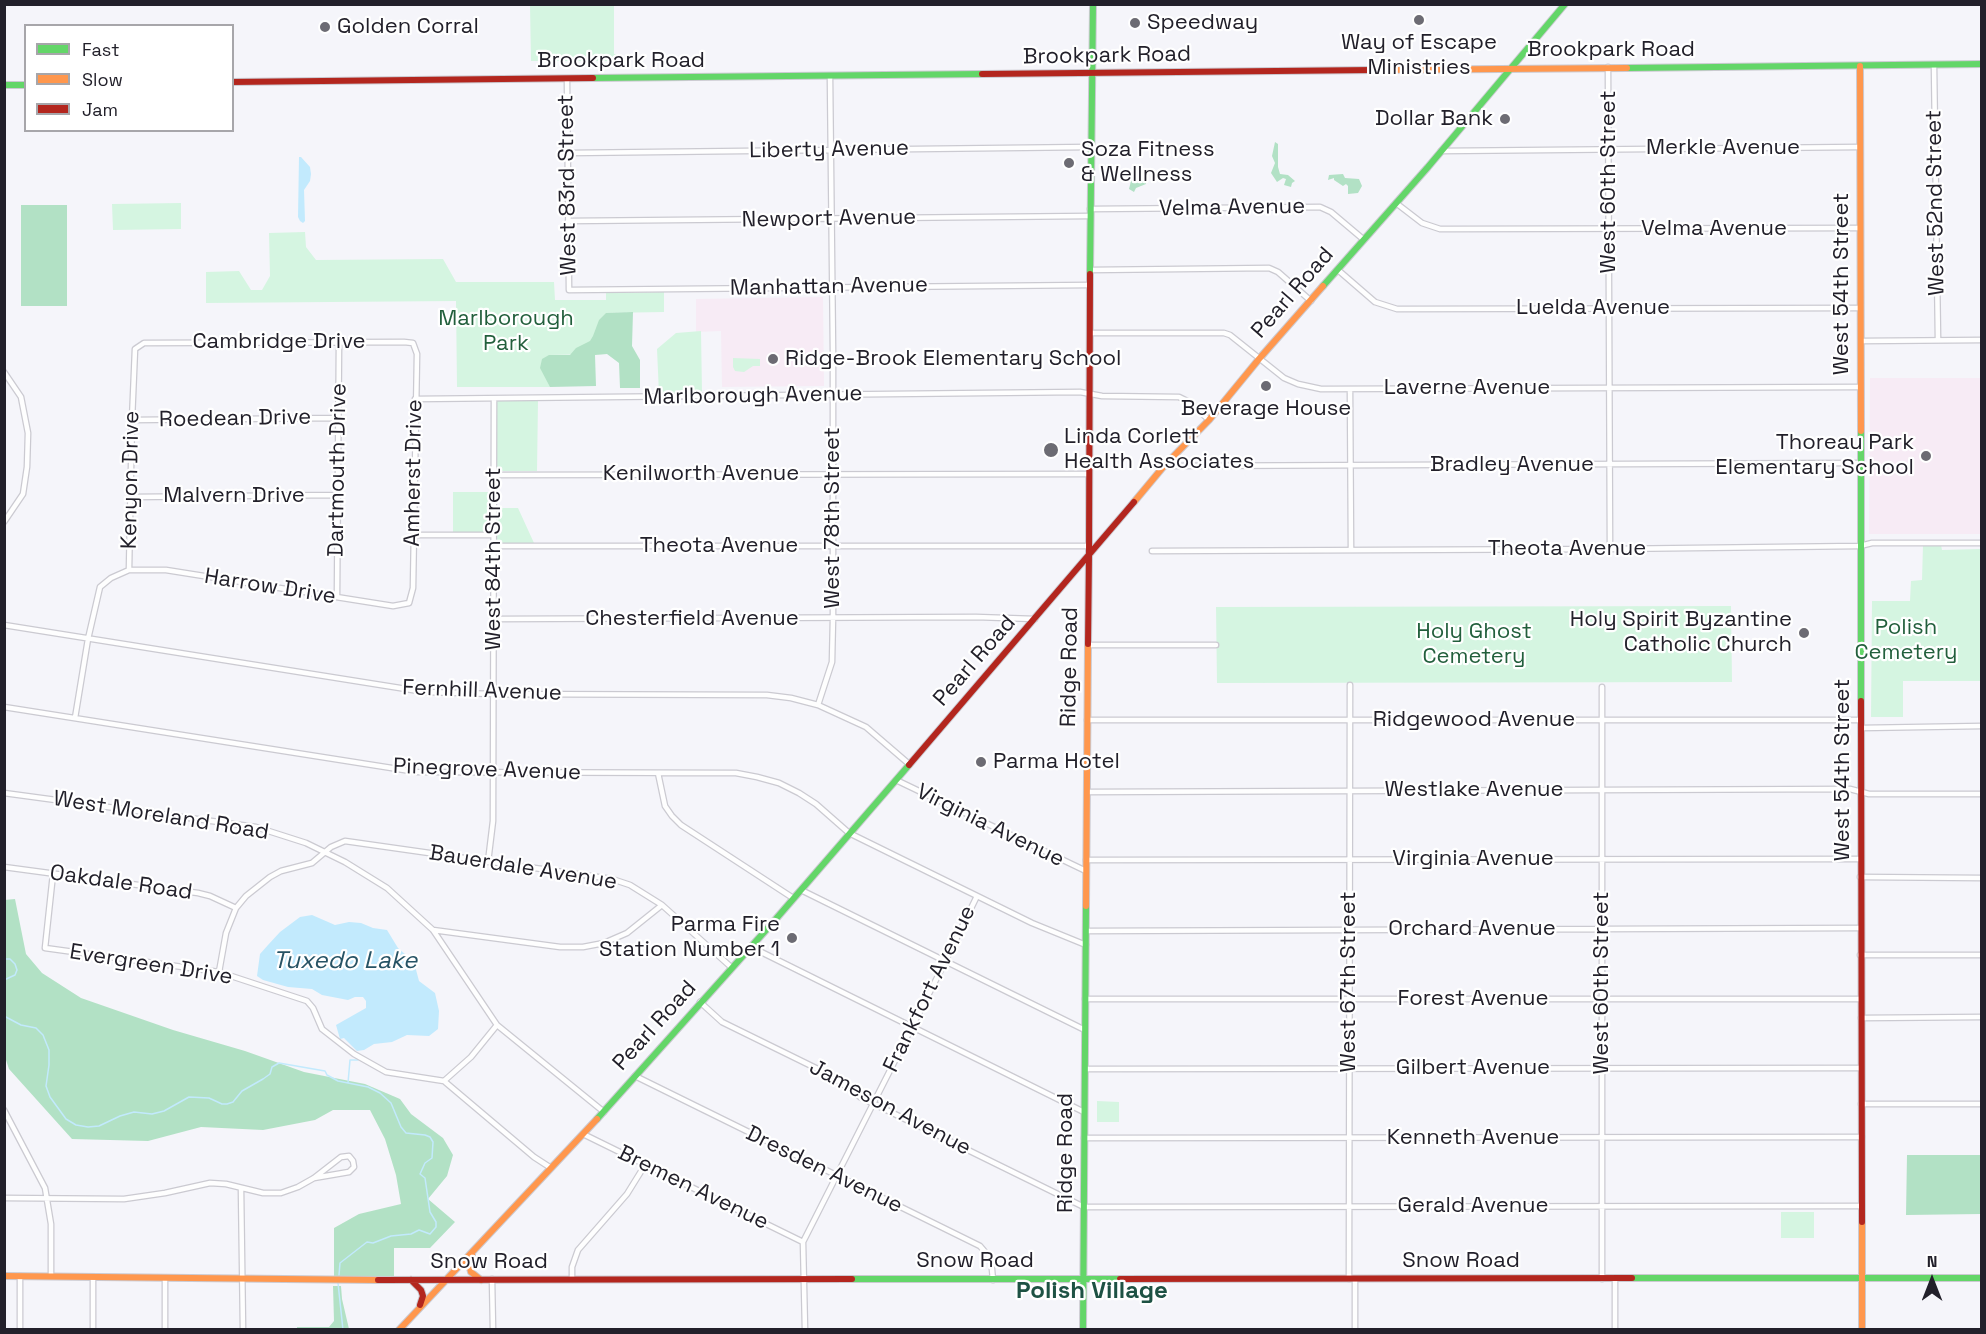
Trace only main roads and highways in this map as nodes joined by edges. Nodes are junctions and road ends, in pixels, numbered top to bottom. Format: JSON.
{"nodes":[{"id":1,"x":1093,"y":4,"type":"edge"},
{"id":2,"x":1565,"y":4,"type":"edge"},
{"id":3,"x":1982,"y":64,"type":"edge"},
{"id":4,"x":1860,"y":66,"type":"junction"},
{"id":5,"x":1510,"y":68,"type":"junction"},
{"id":6,"x":1092,"y":74,"type":"junction"},
{"id":7,"x":234,"y":82,"type":"edge"},
{"id":8,"x":4,"y":85,"type":"edge"},
{"id":9,"x":24,"y":85,"type":"edge"},
{"id":10,"x":1089,"y":555,"type":"junction"},
{"id":11,"x":472,"y":1253,"type":"junction"},
{"id":12,"x":4,"y":1276,"type":"edge"},
{"id":13,"x":1861,"y":1278,"type":"junction"},
{"id":14,"x":1982,"y":1278,"type":"edge"},
{"id":15,"x":411,"y":1280,"type":"junction"},
{"id":16,"x":447,"y":1280,"type":"junction"},
{"id":17,"x":481,"y":1280,"type":"junction"},
{"id":18,"x":1083,"y":1280,"type":"junction"},
{"id":19,"x":420,"y":1308,"type":"junction"},
{"id":20,"x":399,"y":1329,"type":"edge"},
{"id":21,"x":1083,"y":1329,"type":"edge"},
{"id":22,"x":1862,"y":1329,"type":"edge"}],
"edges":[{"from":1,"to":6,"type":"main road","name":"Ridge Road"},
{"from":2,"to":5,"type":"main road","name":"Pearl Road"},
{"from":3,"to":4,"type":"main road","name":"Brookpark Road"},
{"from":4,"to":5,"type":"main road","name":"Brookpark Road"},
{"from":4,"to":13,"type":"main road","name":"West 54th Street"},
{"from":5,"to":6,"type":"main road","name":"Brookpark Road"},
{"from":5,"to":10,"type":"main road","name":"Pearl Road"},
{"from":6,"to":7,"type":"main road","name":"Brookpark Road"},
{"from":6,"to":10,"type":"main road","name":"Ridge Road"},
{"from":8,"to":9,"type":"main road"},
{"from":10,"to":11,"type":"main road","name":"Pearl Road"},
{"from":10,"to":18,"type":"main road","name":"Ridge Road"},
{"from":11,"to":16,"type":"main road","name":"Pearl Road"},
{"from":11,"to":17,"type":"main road"},
{"from":12,"to":15,"type":"main road","name":"Snow Road"},
{"from":13,"to":14,"type":"main road","name":"Snow Road"},
{"from":13,"to":18,"type":"main road","name":"Snow Road"},
{"from":13,"to":22,"type":"main road","name":"West 54th Street"},
{"from":15,"to":16,"type":"main road","name":"Snow Road"},
{"from":15,"to":19,"type":"main road"},
{"from":16,"to":17,"type":"main road","name":"Snow Road"},
{"from":16,"to":19,"type":"main road","name":"Pearl Road"},
{"from":17,"to":18,"type":"main road","name":"Snow Road"},
{"from":18,"to":21,"type":"main road","name":"Ridge Road"},
{"from":19,"to":20,"type":"main road","name":"Pearl Road"}]}
